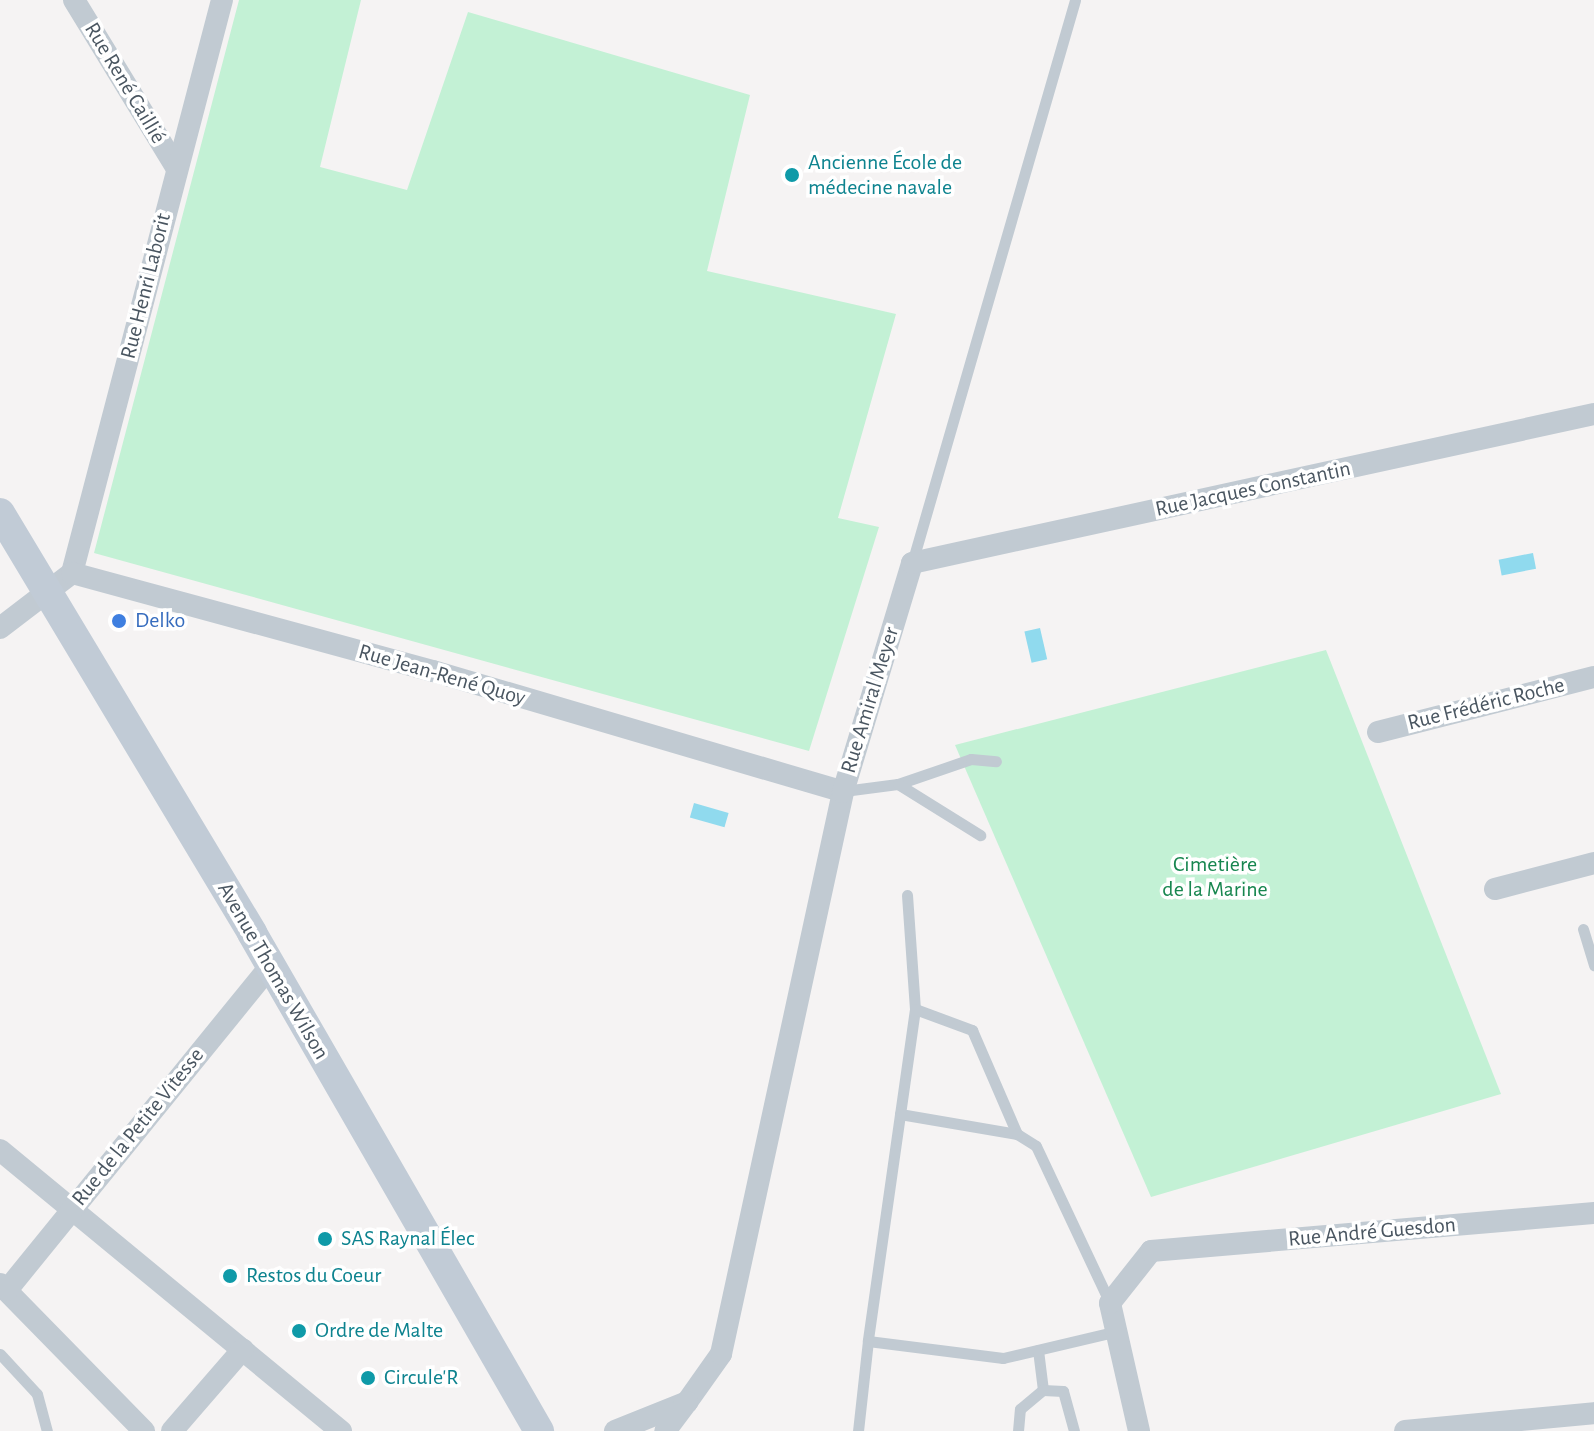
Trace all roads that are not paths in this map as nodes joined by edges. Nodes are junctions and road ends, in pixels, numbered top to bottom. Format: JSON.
{"nodes":[{"id":1,"x":74,"y":0,"type":"edge"},
{"id":2,"x":222,"y":0,"type":"edge"},
{"id":3,"x":1075,"y":0,"type":"edge"},
{"id":4,"x":176,"y":167,"type":"junction"},
{"id":5,"x":1594,"y":414,"type":"edge"},
{"id":6,"x":0,"y":513,"type":"edge"},
{"id":7,"x":912,"y":563,"type":"junction"},
{"id":8,"x":72,"y":573,"type":"junction"},
{"id":9,"x":47,"y":595,"type":"junction"},
{"id":10,"x":0,"y":628,"type":"edge"},
{"id":11,"x":1594,"y":677,"type":"edge"},
{"id":12,"x":1378,"y":732,"type":"dead end"},
{"id":13,"x":996,"y":761,"type":"dead end"},
{"id":14,"x":898,"y":784,"type":"junction"},
{"id":15,"x":843,"y":792,"type":"junction"},
{"id":16,"x":980,"y":835,"type":"dead end"},
{"id":17,"x":1594,"y":863,"type":"edge"},
{"id":18,"x":1495,"y":889,"type":"dead end"},
{"id":19,"x":907,"y":895,"type":"dead end"},
{"id":20,"x":1583,"y":929,"type":"dead end"},
{"id":21,"x":1594,"y":965,"type":"edge"},
{"id":22,"x":270,"y":966,"type":"junction"},
{"id":23,"x":915,"y":1009,"type":"junction"},
{"id":24,"x":900,"y":1114,"type":"junction"},
{"id":25,"x":1017,"y":1134,"type":"junction"},
{"id":26,"x":0,"y":1150,"type":"edge"},
{"id":27,"x":72,"y":1209,"type":"junction"},
{"id":28,"x":1594,"y":1213,"type":"edge"},
{"id":29,"x":3,"y":1287,"type":"edge"},
{"id":30,"x":1110,"y":1303,"type":"junction"},
{"id":31,"x":1114,"y":1332,"type":"junction"},
{"id":32,"x":868,"y":1341,"type":"junction"},
{"id":33,"x":243,"y":1349,"type":"junction"},
{"id":34,"x":1038,"y":1350,"type":"junction"},
{"id":35,"x":0,"y":1354,"type":"edge"},
{"id":36,"x":1043,"y":1390,"type":"junction"},
{"id":37,"x":687,"y":1402,"type":"junction"},
{"id":38,"x":1594,"y":1413,"type":"edge"},
{"id":39,"x":47,"y":1431,"type":"edge"},
{"id":40,"x":144,"y":1431,"type":"edge"},
{"id":41,"x":172,"y":1431,"type":"edge"},
{"id":42,"x":341,"y":1431,"type":"edge"},
{"id":43,"x":539,"y":1431,"type":"edge"},
{"id":44,"x":615,"y":1431,"type":"edge"},
{"id":45,"x":665,"y":1431,"type":"edge"},
{"id":46,"x":858,"y":1431,"type":"edge"},
{"id":47,"x":1018,"y":1431,"type":"edge"},
{"id":48,"x":1074,"y":1431,"type":"edge"},
{"id":49,"x":1139,"y":1431,"type":"edge"},
{"id":50,"x":1405,"y":1431,"type":"edge"}],
"edges":[{"from":1,"to":4,"type":"street","name":"Rue René Caillié"},
{"from":2,"to":4,"type":"street","name":"Rue Henri Laborit"},
{"from":3,"to":7,"type":"lane","name":"Rue Amiral Meyer"},
{"from":4,"to":8,"type":"street","name":"Rue Henri Laborit"},
{"from":5,"to":7,"type":"street","name":"Rue Jacques Constantin"},
{"from":6,"to":9,"type":"street","name":"Avenue Thomas Wilson"},
{"from":7,"to":15,"type":"street","name":"Rue Amiral Meyer"},
{"from":8,"to":9,"type":"street"},
{"from":8,"to":15,"type":"street","name":"Rue Jean-René Quoy"},
{"from":9,"to":10,"type":"street"},
{"from":9,"to":22,"type":"street","name":"Avenue Thomas Wilson"},
{"from":11,"to":12,"type":"street","name":"Rue Frédéric Roche"},
{"from":13,"to":14,"type":"lane"},
{"from":14,"to":15,"type":"lane"},
{"from":14,"to":16,"type":"lane"},
{"from":15,"to":37,"type":"street","name":"Rue Amiral Meyer"},
{"from":17,"to":18,"type":"street"},
{"from":19,"to":23,"type":"lane"},
{"from":20,"to":21,"type":"lane"},
{"from":22,"to":27,"type":"street","name":"Rue de la Petite Vitesse"},
{"from":22,"to":43,"type":"street","name":"Avenue Thomas Wilson"},
{"from":23,"to":24,"type":"lane"},
{"from":23,"to":25,"type":"lane"},
{"from":24,"to":25,"type":"lane"},
{"from":24,"to":32,"type":"lane"},
{"from":25,"to":30,"type":"lane"},
{"from":26,"to":27,"type":"street"},
{"from":27,"to":29,"type":"street","name":"Rue de la Petite Vitesse"},
{"from":27,"to":33,"type":"street"},
{"from":28,"to":30,"type":"street","name":"Rue André Guesdon"},
{"from":29,"to":40,"type":"street"},
{"from":30,"to":31,"type":"street"},
{"from":31,"to":34,"type":"lane"},
{"from":31,"to":49,"type":"street"},
{"from":32,"to":34,"type":"lane"},
{"from":32,"to":46,"type":"lane"},
{"from":33,"to":41,"type":"street"},
{"from":33,"to":42,"type":"street"},
{"from":34,"to":36,"type":"lane"},
{"from":35,"to":39,"type":"lane"},
{"from":36,"to":47,"type":"lane"},
{"from":36,"to":48,"type":"lane"},
{"from":37,"to":44,"type":"street"},
{"from":37,"to":45,"type":"street","name":"Rue Amiral Meyer"},
{"from":38,"to":50,"type":"street"}]}
